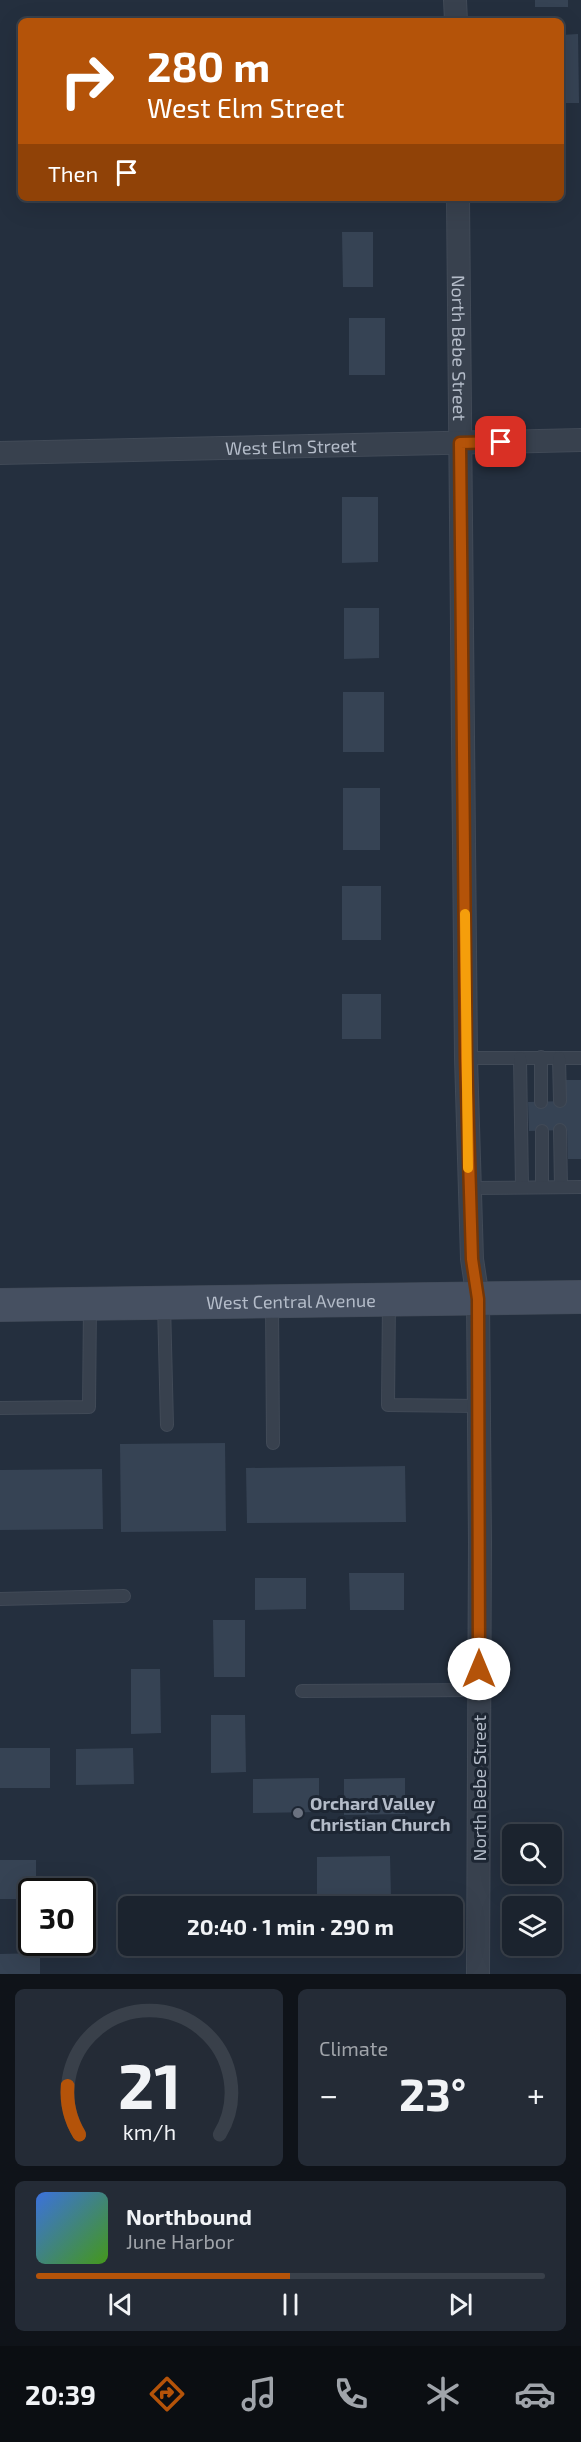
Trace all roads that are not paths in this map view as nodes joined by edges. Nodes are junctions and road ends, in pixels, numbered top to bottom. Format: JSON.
{"nodes":[{"id":1,"x":455,"y":0,"type":"edge"},
{"id":2,"x":456,"y":18,"type":"edge"},
{"id":3,"x":458,"y":201,"type":"edge"},
{"id":4,"x":581,"y":440,"type":"edge"},
{"id":5,"x":460,"y":443,"type":"junction"},
{"id":6,"x":0,"y":453,"type":"edge"},
{"id":7,"x":466,"y":1058,"type":"junction"},
{"id":8,"x":520,"y":1058,"type":"junction"},
{"id":9,"x":541,"y":1058,"type":"junction"},
{"id":10,"x":559,"y":1058,"type":"junction"},
{"id":11,"x":581,"y":1058,"type":"edge"},
{"id":12,"x":560,"y":1101,"type":"dead end"},
{"id":13,"x":541,"y":1102,"type":"dead end"},
{"id":14,"x":560,"y":1130,"type":"dead end"},
{"id":15,"x":542,"y":1131,"type":"dead end"},
{"id":16,"x":522,"y":1187,"type":"junction"},
{"id":17,"x":542,"y":1187,"type":"junction"},
{"id":18,"x":561,"y":1187,"type":"junction"},
{"id":19,"x":581,"y":1187,"type":"edge"},
{"id":20,"x":469,"y":1188,"type":"junction"},
{"id":21,"x":581,"y":1297,"type":"edge"},
{"id":22,"x":389,"y":1299,"type":"junction"},
{"id":23,"x":478,"y":1299,"type":"junction"},
{"id":24,"x":272,"y":1301,"type":"junction"},
{"id":25,"x":164,"y":1302,"type":"junction"},
{"id":26,"x":90,"y":1303,"type":"junction"},
{"id":27,"x":0,"y":1305,"type":"edge"},
{"id":28,"x":478,"y":1406,"type":"junction"},
{"id":29,"x":0,"y":1408,"type":"edge"},
{"id":30,"x":167,"y":1425,"type":"dead end"},
{"id":31,"x":273,"y":1443,"type":"dead end"},
{"id":32,"x":124,"y":1596,"type":"dead end"},
{"id":33,"x":0,"y":1599,"type":"edge"},
{"id":34,"x":479,"y":1690,"type":"junction"},
{"id":35,"x":302,"y":1691,"type":"dead end"},
{"id":36,"x":478,"y":1974,"type":"edge"}],
"edges":[{"from":1,"to":2,"type":"street"},
{"from":3,"to":5,"type":"street","name":"North Bebe Street"},
{"from":4,"to":5,"type":"street","name":"West Elm Street"},
{"from":5,"to":6,"type":"street","name":"West Elm Street"},
{"from":5,"to":7,"type":"street","name":"North Bebe Street"},
{"from":7,"to":8,"type":"lane"},
{"from":7,"to":20,"type":"street","name":"North Bebe Street"},
{"from":8,"to":9,"type":"lane"},
{"from":8,"to":16,"type":"lane"},
{"from":9,"to":10,"type":"lane"},
{"from":9,"to":13,"type":"lane"},
{"from":10,"to":11,"type":"lane"},
{"from":10,"to":12,"type":"lane"},
{"from":14,"to":18,"type":"lane"},
{"from":15,"to":17,"type":"lane"},
{"from":16,"to":17,"type":"lane"},
{"from":16,"to":20,"type":"lane"},
{"from":17,"to":18,"type":"lane"},
{"from":18,"to":19,"type":"lane"},
{"from":20,"to":23,"type":"street","name":"North Bebe Street"},
{"from":21,"to":23,"type":"main road","name":"West Central Avenue"},
{"from":22,"to":23,"type":"main road","name":"West Central Avenue"},
{"from":22,"to":24,"type":"main road","name":"West Central Avenue"},
{"from":22,"to":28,"type":"lane"},
{"from":23,"to":28,"type":"street","name":"North Bebe Street"},
{"from":24,"to":25,"type":"main road","name":"West Central Avenue"},
{"from":24,"to":31,"type":"lane"},
{"from":25,"to":26,"type":"main road","name":"West Central Avenue"},
{"from":25,"to":30,"type":"lane"},
{"from":26,"to":27,"type":"main road","name":"West Central Avenue"},
{"from":26,"to":29,"type":"lane"},
{"from":28,"to":34,"type":"street","name":"North Bebe Street"},
{"from":32,"to":33,"type":"lane"},
{"from":34,"to":35,"type":"lane"},
{"from":34,"to":36,"type":"street","name":"North Bebe Street"}]}
